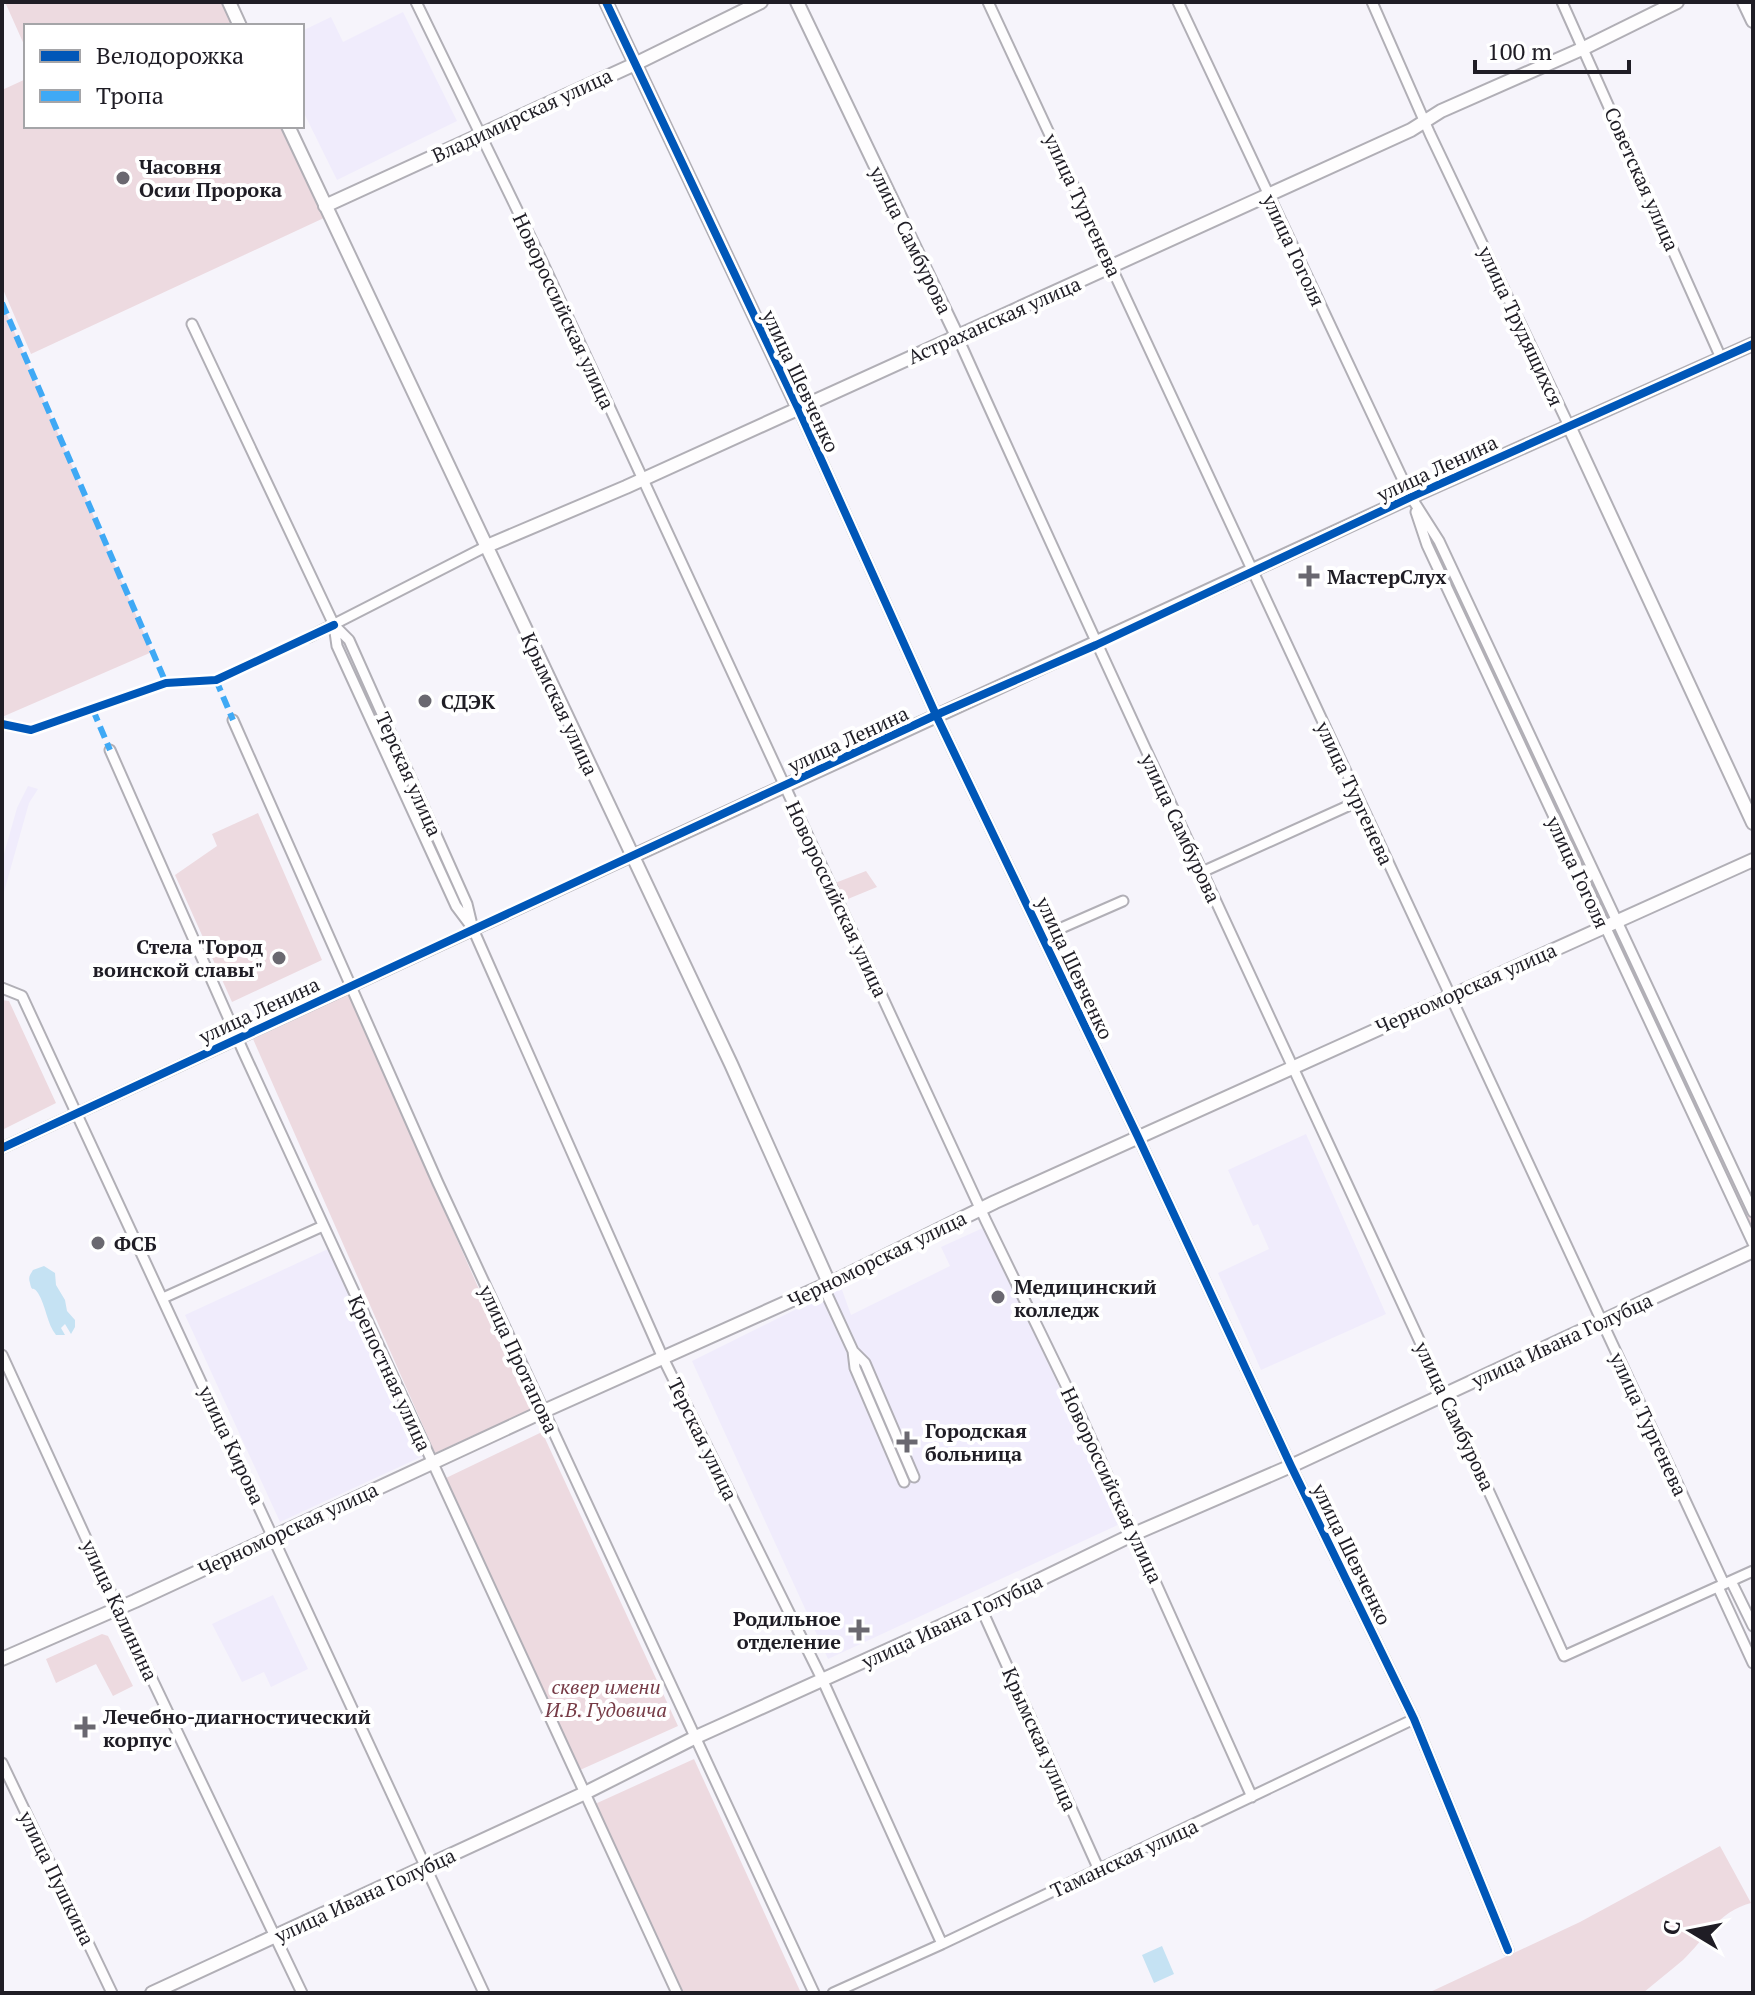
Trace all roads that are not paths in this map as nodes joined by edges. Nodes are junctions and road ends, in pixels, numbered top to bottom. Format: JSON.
{"nodes":[{"id":1,"x":229,"y":2,"type":"edge"},
{"id":2,"x":416,"y":2,"type":"edge"},
{"id":3,"x":606,"y":2,"type":"edge"},
{"id":4,"x":761,"y":2,"type":"edge"},
{"id":5,"x":797,"y":2,"type":"edge"},
{"id":6,"x":988,"y":2,"type":"edge"},
{"id":7,"x":1178,"y":2,"type":"edge"},
{"id":8,"x":1372,"y":2,"type":"edge"},
{"id":9,"x":1562,"y":2,"type":"edge"},
{"id":10,"x":1677,"y":2,"type":"edge"},
{"id":11,"x":1744,"y":2,"type":"edge"},
{"id":12,"x":1753,"y":21,"type":"edge"},
{"id":13,"x":239,"y":24,"type":"edge"},
{"id":14,"x":1584,"y":48,"type":"junction"},
{"id":15,"x":635,"y":64,"type":"junction"},
{"id":16,"x":1425,"y":121,"type":"junction"},
{"id":17,"x":289,"y":128,"type":"edge"},
{"id":18,"x":479,"y":135,"type":"junction"},
{"id":19,"x":1268,"y":193,"type":"junction"},
{"id":20,"x":325,"y":206,"type":"junction"},
{"id":21,"x":1111,"y":267,"type":"junction"},
{"id":22,"x":192,"y":324,"type":"dead end"},
{"id":23,"x":958,"y":338,"type":"junction"},
{"id":24,"x":1753,"y":344,"type":"edge"},
{"id":25,"x":1721,"y":358,"type":"junction"},
{"id":26,"x":798,"y":408,"type":"junction"},
{"id":27,"x":1569,"y":426,"type":"junction"},
{"id":28,"x":643,"y":479,"type":"junction"},
{"id":29,"x":1411,"y":497,"type":"junction"},
{"id":30,"x":487,"y":546,"type":"junction"},
{"id":31,"x":1252,"y":572,"type":"junction"},
{"id":32,"x":334,"y":625,"type":"junction"},
{"id":33,"x":309,"y":637,"type":"dead end"},
{"id":34,"x":1096,"y":645,"type":"junction"},
{"id":35,"x":936,"y":715,"type":"junction"},
{"id":36,"x":233,"y":720,"type":"dead end"},
{"id":37,"x":110,"y":750,"type":"dead end"},
{"id":38,"x":784,"y":786,"type":"junction"},
{"id":39,"x":1359,"y":801,"type":"junction"},
{"id":40,"x":1753,"y":823,"type":"edge"},
{"id":41,"x":631,"y":857,"type":"junction"},
{"id":42,"x":1753,"y":860,"type":"edge"},
{"id":43,"x":1202,"y":872,"type":"junction"},
{"id":44,"x":1123,"y":901,"type":"dead end"},
{"id":45,"x":1618,"y":920,"type":"junction"},
{"id":46,"x":1603,"y":926,"type":"junction"},
{"id":47,"x":473,"y":929,"type":"junction"},
{"id":48,"x":1043,"y":936,"type":"junction"},
{"id":49,"x":350,"y":985,"type":"junction"},
{"id":50,"x":2,"y":988,"type":"edge"},
{"id":51,"x":1450,"y":995,"type":"junction"},
{"id":52,"x":238,"y":1039,"type":"junction"},
{"id":53,"x":1293,"y":1067,"type":"junction"},
{"id":54,"x":77,"y":1113,"type":"junction"},
{"id":55,"x":1138,"y":1137,"type":"junction"},
{"id":56,"x":2,"y":1148,"type":"edge"},
{"id":57,"x":981,"y":1208,"type":"junction"},
{"id":58,"x":1753,"y":1212,"type":"edge"},
{"id":59,"x":323,"y":1226,"type":"junction"},
{"id":60,"x":1753,"y":1243,"type":"edge"},
{"id":61,"x":1753,"y":1251,"type":"edge"},
{"id":62,"x":826,"y":1284,"type":"junction"},
{"id":63,"x":163,"y":1298,"type":"junction"},
{"id":64,"x":1602,"y":1323,"type":"junction"},
{"id":65,"x":853,"y":1351,"type":"junction"},
{"id":66,"x":2,"y":1355,"type":"edge"},
{"id":67,"x":663,"y":1358,"type":"junction"},
{"id":68,"x":1445,"y":1393,"type":"junction"},
{"id":69,"x":544,"y":1411,"type":"junction"},
{"id":70,"x":431,"y":1462,"type":"junction"},
{"id":71,"x":1291,"y":1466,"type":"junction"},
{"id":72,"x":914,"y":1477,"type":"dead end"},
{"id":73,"x":904,"y":1482,"type":"dead end"},
{"id":74,"x":1134,"y":1534,"type":"junction"},
{"id":75,"x":273,"y":1535,"type":"junction"},
{"id":76,"x":1753,"y":1571,"type":"edge"},
{"id":77,"x":1724,"y":1584,"type":"junction"},
{"id":78,"x":118,"y":1608,"type":"junction"},
{"id":79,"x":981,"y":1608,"type":"junction"},
{"id":80,"x":1753,"y":1626,"type":"edge"},
{"id":81,"x":2,"y":1659,"type":"edge"},
{"id":82,"x":1753,"y":1663,"type":"edge"},
{"id":83,"x":823,"y":1681,"type":"junction"},
{"id":84,"x":1414,"y":1719,"type":"junction"},
{"id":85,"x":696,"y":1737,"type":"junction"},
{"id":86,"x":2,"y":1763,"type":"edge"},
{"id":87,"x":585,"y":1793,"type":"junction"},
{"id":88,"x":1252,"y":1797,"type":"junction"},
{"id":89,"x":427,"y":1865,"type":"junction"},
{"id":90,"x":1099,"y":1870,"type":"junction"},
{"id":91,"x":276,"y":1936,"type":"junction"},
{"id":92,"x":942,"y":1944,"type":"junction"},
{"id":93,"x":1508,"y":1950,"type":"dead end"},
{"id":94,"x":112,"y":1993,"type":"edge"},
{"id":95,"x":152,"y":1993,"type":"edge"},
{"id":96,"x":302,"y":1993,"type":"edge"},
{"id":97,"x":484,"y":1993,"type":"edge"},
{"id":98,"x":677,"y":1993,"type":"edge"},
{"id":99,"x":814,"y":1993,"type":"edge"},
{"id":100,"x":833,"y":1993,"type":"edge"}],
"edges":[{"from":1,"to":13,"type":"street"},
{"from":2,"to":18,"type":"street","name":"Новороссийская улица"},
{"from":3,"to":15,"type":"street","name":"улица Шевченко"},
{"from":4,"to":15,"type":"street","name":"Владимирская улица"},
{"from":5,"to":23,"type":"street","name":"улица Самбурова"},
{"from":6,"to":21,"type":"street","name":"улица Тургенева"},
{"from":7,"to":19,"type":"street","name":"улица Гоголя"},
{"from":8,"to":16,"type":"street","name":"улица Трудящихся"},
{"from":9,"to":14,"type":"street","name":"Советская улица"},
{"from":10,"to":14,"type":"street","name":"Астраханская улица"},
{"from":11,"to":12,"type":"street"},
{"from":14,"to":16,"type":"street","name":"Астраханская улица"},
{"from":14,"to":25,"type":"street","name":"Советская улица"},
{"from":15,"to":18,"type":"street","name":"Владимирская улица"},
{"from":15,"to":26,"type":"street","name":"улица Шевченко"},
{"from":16,"to":19,"type":"street","name":"Астраханская улица"},
{"from":16,"to":27,"type":"street","name":"улица Трудящихся"},
{"from":17,"to":20,"type":"street","name":"Крымская улица"},
{"from":18,"to":20,"type":"street","name":"Владимирская улица"},
{"from":18,"to":28,"type":"street","name":"Новороссийская улица"},
{"from":19,"to":21,"type":"street","name":"Астраханская улица"},
{"from":19,"to":29,"type":"street","name":"улица Гоголя"},
{"from":20,"to":30,"type":"street","name":"Крымская улица"},
{"from":21,"to":23,"type":"street","name":"Астраханская улица"},
{"from":21,"to":31,"type":"street","name":"улица Тургенева"},
{"from":22,"to":32,"type":"street","name":"Терская улица"},
{"from":23,"to":26,"type":"street","name":"Астраханская улица"},
{"from":23,"to":34,"type":"street","name":"улица Самбурова"},
{"from":24,"to":25,"type":"street","name":"улица Ленина"},
{"from":25,"to":27,"type":"street","name":"улица Ленина"},
{"from":26,"to":28,"type":"street","name":"Астраханская улица"},
{"from":26,"to":35,"type":"street","name":"улица Шевченко"},
{"from":27,"to":29,"type":"street","name":"улица Ленина"},
{"from":27,"to":40,"type":"street","name":"улица Трудящихся"},
{"from":28,"to":30,"type":"street","name":"Астраханская улица"},
{"from":28,"to":38,"type":"street","name":"Новороссийская улица"},
{"from":29,"to":31,"type":"street","name":"улица Ленина"},
{"from":29,"to":45,"type":"street","name":"улица Гоголя"},
{"from":29,"to":46,"type":"street","name":"улица Гоголя"},
{"from":30,"to":32,"type":"street","name":"Астраханская улица"},
{"from":30,"to":41,"type":"street","name":"Крымская улица"},
{"from":31,"to":34,"type":"street","name":"улица Ленина"},
{"from":31,"to":39,"type":"street","name":"улица Тургенева"},
{"from":32,"to":33,"type":"street","name":"Астраханская улица"},
{"from":32,"to":47,"type":"street","name":"Терская улица"},
{"from":34,"to":35,"type":"street","name":"улица Ленина"},
{"from":34,"to":43,"type":"street","name":"улица Самбурова"},
{"from":35,"to":38,"type":"street","name":"улица Ленина"},
{"from":35,"to":48,"type":"street","name":"улица Шевченко"},
{"from":36,"to":49,"type":"street","name":"улица Протапова"},
{"from":37,"to":52,"type":"street","name":"Крепостная улица"},
{"from":38,"to":41,"type":"street","name":"улица Ленина"},
{"from":38,"to":57,"type":"street","name":"Новороссийская улица"},
{"from":39,"to":43,"type":"street"},
{"from":39,"to":51,"type":"street","name":"улица Тургенева"},
{"from":41,"to":47,"type":"street","name":"улица Ленина"},
{"from":41,"to":62,"type":"street","name":"Крымская улица"},
{"from":42,"to":45,"type":"street","name":"Черноморская улица"},
{"from":43,"to":53,"type":"street","name":"улица Самбурова"},
{"from":44,"to":48,"type":"street"},
{"from":45,"to":46,"type":"street","name":"Черноморская улица"},
{"from":45,"to":58,"type":"street","name":"улица Гоголя"},
{"from":46,"to":51,"type":"street","name":"Черноморская улица"},
{"from":46,"to":60,"type":"street","name":"улица Гоголя"},
{"from":47,"to":49,"type":"street","name":"улица Ленина"},
{"from":47,"to":67,"type":"street","name":"Терская улица"},
{"from":48,"to":55,"type":"street","name":"улица Шевченко"},
{"from":49,"to":52,"type":"street","name":"улица Ленина"},
{"from":49,"to":69,"type":"street","name":"улица Протапова"},
{"from":50,"to":54,"type":"street","name":"улица Кирова"},
{"from":51,"to":53,"type":"street","name":"Черноморская улица"},
{"from":51,"to":64,"type":"street","name":"улица Тургенева"},
{"from":52,"to":54,"type":"street","name":"улица Ленина"},
{"from":52,"to":59,"type":"street","name":"Крепостная улица"},
{"from":53,"to":55,"type":"street","name":"Черноморская улица"},
{"from":53,"to":68,"type":"street","name":"улица Самбурова"},
{"from":54,"to":56,"type":"street","name":"улица Ленина"},
{"from":54,"to":63,"type":"street","name":"улица Кирова"},
{"from":55,"to":57,"type":"street","name":"Черноморская улица"},
{"from":55,"to":71,"type":"street","name":"улица Шевченко"},
{"from":57,"to":62,"type":"street","name":"Черноморская улица"},
{"from":57,"to":74,"type":"street","name":"Новороссийская улица"},
{"from":59,"to":63,"type":"street"},
{"from":59,"to":70,"type":"street","name":"Крепостная улица"},
{"from":61,"to":64,"type":"street","name":"улица Ивана Голубца"},
{"from":62,"to":65,"type":"street","name":"Крымская улица"},
{"from":62,"to":67,"type":"street","name":"Черноморская улица"},
{"from":63,"to":75,"type":"street","name":"улица Кирова"},
{"from":64,"to":68,"type":"street","name":"улица Ивана Голубца"},
{"from":64,"to":77,"type":"street","name":"улица Тургенева"},
{"from":65,"to":72,"type":"street"},
{"from":65,"to":73,"type":"street","name":"Крымская улица"},
{"from":66,"to":78,"type":"street","name":"улица Калинина"},
{"from":67,"to":69,"type":"street","name":"Черноморская улица"},
{"from":67,"to":83,"type":"street","name":"Терская улица"},
{"from":68,"to":71,"type":"street","name":"улица Ивана Голубца"},
{"from":68,"to":77,"type":"street","name":"улица Самбурова"},
{"from":69,"to":70,"type":"street","name":"Черноморская улица"},
{"from":69,"to":85,"type":"street","name":"улица Протапова"},
{"from":70,"to":75,"type":"street","name":"Черноморская улица"},
{"from":70,"to":87,"type":"street","name":"Крепостная улица"},
{"from":71,"to":74,"type":"street","name":"улица Ивана Голубца"},
{"from":71,"to":84,"type":"street","name":"улица Шевченко"},
{"from":74,"to":79,"type":"street","name":"улица Ивана Голубца"},
{"from":74,"to":88,"type":"street","name":"Новороссийская улица"},
{"from":75,"to":78,"type":"street","name":"Черноморская улица"},
{"from":75,"to":89,"type":"street","name":"улица Кирова"},
{"from":76,"to":77,"type":"street"},
{"from":77,"to":80,"type":"street","name":"улица Тургенева"},
{"from":77,"to":82,"type":"street","name":"улица Тургенева"},
{"from":78,"to":81,"type":"street","name":"Черноморская улица"},
{"from":78,"to":91,"type":"street","name":"улица Калинина"},
{"from":79,"to":83,"type":"street","name":"улица Ивана Голубца"},
{"from":79,"to":90,"type":"street","name":"Крымская улица"},
{"from":83,"to":85,"type":"street","name":"улица Ивана Голубца"},
{"from":83,"to":92,"type":"street","name":"Терская улица"},
{"from":84,"to":88,"type":"street","name":"Таманская улица"},
{"from":84,"to":93,"type":"street","name":"улица Шевченко"},
{"from":85,"to":87,"type":"street","name":"улица Ивана Голубца"},
{"from":85,"to":99,"type":"street","name":"улица Протапова"},
{"from":86,"to":94,"type":"street","name":"улица Пушкина"},
{"from":87,"to":89,"type":"street","name":"улица Ивана Голубца"},
{"from":87,"to":98,"type":"street","name":"Крепостная улица"},
{"from":88,"to":90,"type":"street","name":"Таманская улица"},
{"from":89,"to":91,"type":"street","name":"улица Ивана Голубца"},
{"from":89,"to":97,"type":"street","name":"улица Кирова"},
{"from":90,"to":92,"type":"street","name":"Таманская улица"},
{"from":91,"to":95,"type":"street","name":"улица Ивана Голубца"},
{"from":91,"to":96,"type":"street","name":"улица Калинина"},
{"from":92,"to":100,"type":"street","name":"Таманская улица"}]}
